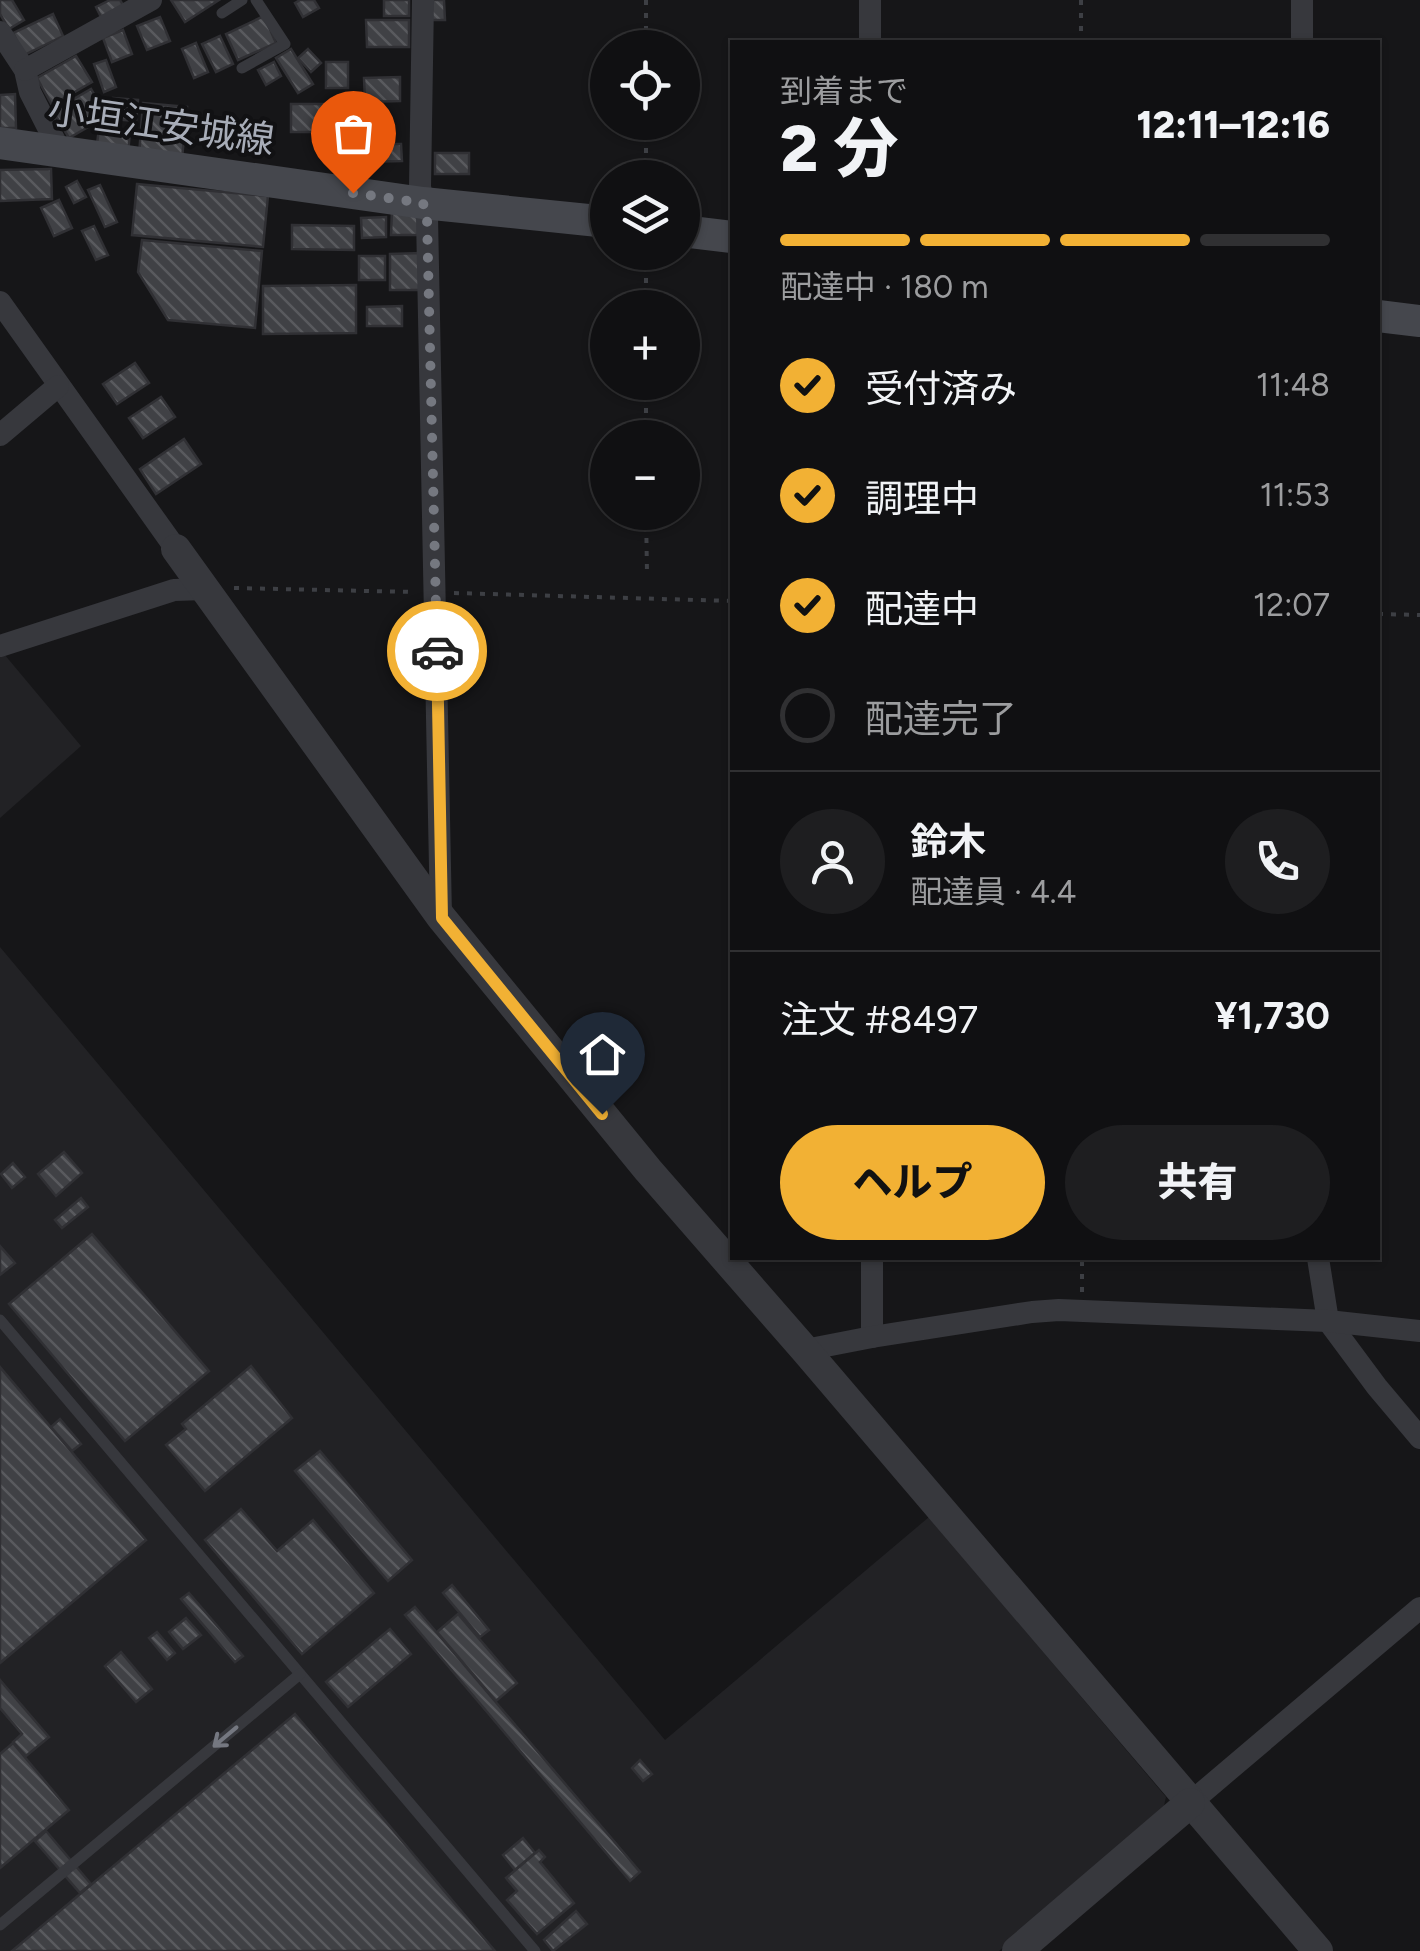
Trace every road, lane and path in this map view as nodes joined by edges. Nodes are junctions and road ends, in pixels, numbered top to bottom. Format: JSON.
{"nodes":[{"id":1,"x":151,"y":0,"type":"edge"},
{"id":2,"x":242,"y":0,"type":"edge"},
{"id":3,"x":256,"y":0,"type":"edge"},
{"id":4,"x":422,"y":0,"type":"edge"},
{"id":5,"x":646,"y":0,"type":"edge"},
{"id":6,"x":870,"y":0,"type":"edge"},
{"id":7,"x":1081,"y":0,"type":"edge"},
{"id":8,"x":1302,"y":0,"type":"edge"},
{"id":9,"x":222,"y":12,"type":"dead end"},
{"id":10,"x":646,"y":30,"type":"edge"},
{"id":11,"x":0,"y":32,"type":"edge"},
{"id":12,"x":870,"y":40,"type":"edge"},
{"id":13,"x":1081,"y":40,"type":"edge"},
{"id":14,"x":1302,"y":40,"type":"edge"},
{"id":15,"x":242,"y":68,"type":"dead end"},
{"id":16,"x":25,"y":70,"type":"junction"},
{"id":17,"x":0,"y":143,"type":"edge"},
{"id":18,"x":61,"y":153,"type":"junction"},
{"id":19,"x":423,"y":203,"type":"junction"},
{"id":20,"x":590,"y":220,"type":"edge"},
{"id":21,"x":700,"y":232,"type":"edge"},
{"id":22,"x":730,"y":236,"type":"edge"},
{"id":23,"x":0,"y":302,"type":"edge"},
{"id":24,"x":1380,"y":316,"type":"edge"},
{"id":25,"x":1420,"y":321,"type":"edge"},
{"id":26,"x":58,"y":386,"type":"junction"},
{"id":27,"x":0,"y":435,"type":"edge"},
{"id":28,"x":646,"y":530,"type":"edge"},
{"id":29,"x":176,"y":549,"type":"joint"},
{"id":30,"x":646,"y":572,"type":"dead end"},
{"id":31,"x":436,"y":592,"type":"junction"},
{"id":32,"x":208,"y":593,"type":"junction"},
{"id":33,"x":730,"y":601,"type":"edge"},
{"id":34,"x":1380,"y":614,"type":"edge"},
{"id":35,"x":1420,"y":614,"type":"edge"},
{"id":36,"x":0,"y":646,"type":"edge"},
{"id":37,"x":442,"y":918,"type":"junction"},
{"id":38,"x":872,"y":1260,"type":"edge"},
{"id":39,"x":1082,"y":1260,"type":"edge"},
{"id":40,"x":1318,"y":1260,"type":"edge"},
{"id":41,"x":1082,"y":1312,"type":"junction"},
{"id":42,"x":0,"y":1320,"type":"edge"},
{"id":43,"x":1328,"y":1321,"type":"junction"},
{"id":44,"x":1420,"y":1332,"type":"edge"},
{"id":45,"x":872,"y":1337,"type":"junction"},
{"id":46,"x":805,"y":1350,"type":"junction"},
{"id":47,"x":1420,"y":1438,"type":"edge"},
{"id":48,"x":1420,"y":1608,"type":"edge"},
{"id":49,"x":300,"y":1674,"type":"junction"},
{"id":50,"x":1190,"y":1804,"type":"junction"},
{"id":51,"x":0,"y":1926,"type":"edge"},
{"id":52,"x":535,"y":1951,"type":"edge"},
{"id":53,"x":1017,"y":1951,"type":"edge"},
{"id":54,"x":1318,"y":1951,"type":"edge"}],
"edges":[{"from":1,"to":16,"type":"street"},
{"from":2,"to":9,"type":"lane"},
{"from":3,"to":15,"type":"lane"},
{"from":4,"to":19,"type":"street"},
{"from":5,"to":10,"type":"path"},
{"from":6,"to":12,"type":"street"},
{"from":7,"to":13,"type":"path"},
{"from":8,"to":14,"type":"street"},
{"from":11,"to":16,"type":"street"},
{"from":16,"to":18,"type":"street"},
{"from":17,"to":18,"type":"main road","name":"小垣江安城線"},
{"from":18,"to":19,"type":"main road","name":"小垣江安城線"},
{"from":19,"to":20,"type":"main road","name":"小垣江安城線"},
{"from":19,"to":31,"type":"street"},
{"from":21,"to":22,"type":"main road"},
{"from":23,"to":26,"type":"street"},
{"from":24,"to":25,"type":"main road"},
{"from":26,"to":27,"type":"street"},
{"from":26,"to":29,"type":"street"},
{"from":28,"to":30,"type":"path"},
{"from":29,"to":32,"type":"street"},
{"from":31,"to":32,"type":"path"},
{"from":31,"to":33,"type":"path"},
{"from":31,"to":37,"type":"street"},
{"from":32,"to":36,"type":"street"},
{"from":32,"to":37,"type":"street"},
{"from":34,"to":35,"type":"path"},
{"from":37,"to":46,"type":"street"},
{"from":38,"to":45,"type":"street"},
{"from":39,"to":41,"type":"path"},
{"from":40,"to":43,"type":"street"},
{"from":41,"to":43,"type":"street"},
{"from":41,"to":45,"type":"street"},
{"from":42,"to":49,"type":"lane"},
{"from":43,"to":44,"type":"street"},
{"from":43,"to":47,"type":"street"},
{"from":45,"to":46,"type":"street"},
{"from":46,"to":50,"type":"street"},
{"from":48,"to":50,"type":"street"},
{"from":49,"to":51,"type":"lane","one_way":true},
{"from":49,"to":52,"type":"lane"},
{"from":50,"to":53,"type":"street"},
{"from":50,"to":54,"type":"street"}]}
